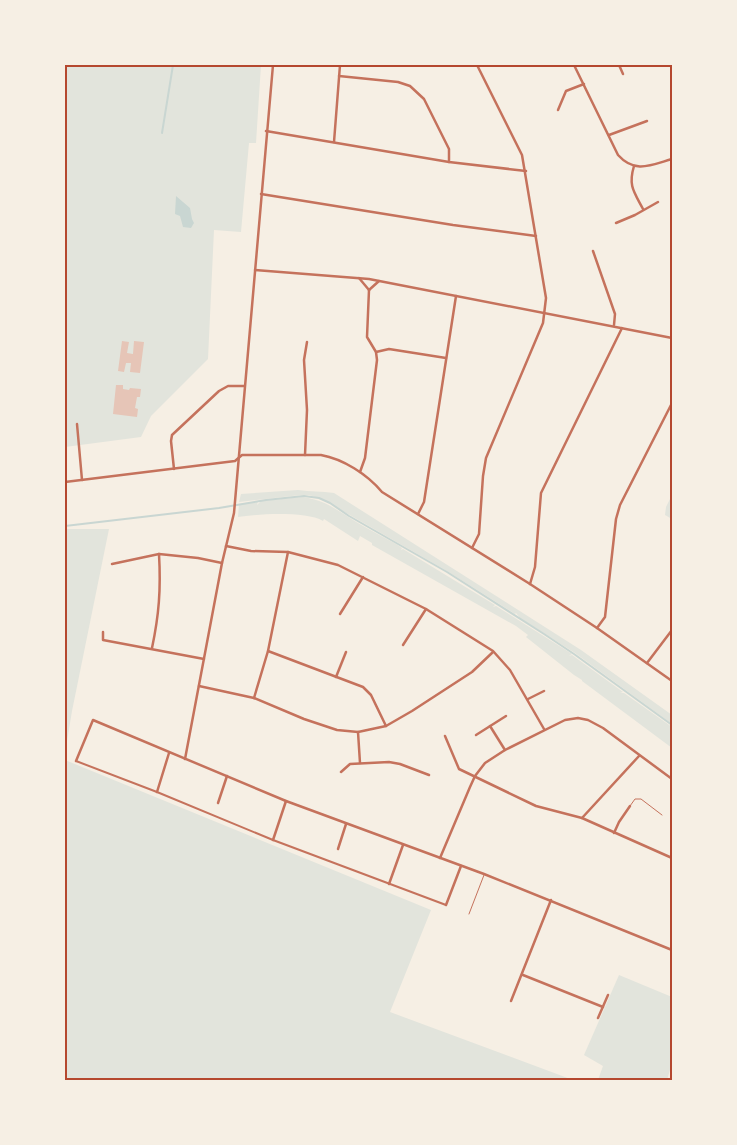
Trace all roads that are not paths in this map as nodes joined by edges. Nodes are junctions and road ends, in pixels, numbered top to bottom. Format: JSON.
{"nodes":[{"id":1,"x":272,"y":65,"type":"edge"},
{"id":2,"x":340,"y":65,"type":"edge"},
{"id":3,"x":477,"y":65,"type":"edge"},
{"id":4,"x":574,"y":65,"type":"edge"},
{"id":5,"x":619,"y":65,"type":"edge"},
{"id":6,"x":623,"y":74,"type":"dead end"},
{"id":7,"x":339,"y":76,"type":"junction"},
{"id":8,"x":584,"y":84,"type":"junction"},
{"id":9,"x":558,"y":110,"type":"dead end"},
{"id":10,"x":647,"y":121,"type":"dead end"},
{"id":11,"x":266,"y":131,"type":"junction"},
{"id":12,"x":609,"y":135,"type":"junction"},
{"id":13,"x":334,"y":142,"type":"junction"},
{"id":14,"x":672,"y":159,"type":"edge"},
{"id":15,"x":449,"y":162,"type":"junction"},
{"id":16,"x":634,"y":166,"type":"junction"},
{"id":17,"x":526,"y":171,"type":"junction"},
{"id":18,"x":261,"y":194,"type":"junction"},
{"id":19,"x":658,"y":202,"type":"dead end"},
{"id":20,"x":643,"y":210,"type":"junction"},
{"id":21,"x":616,"y":223,"type":"dead end"},
{"id":22,"x":536,"y":236,"type":"junction"},
{"id":23,"x":593,"y":251,"type":"dead end"},
{"id":24,"x":255,"y":270,"type":"junction"},
{"id":25,"x":359,"y":278,"type":"junction"},
{"id":26,"x":379,"y":281,"type":"junction"},
{"id":27,"x":369,"y":290,"type":"junction"},
{"id":28,"x":456,"y":296,"type":"junction"},
{"id":29,"x":545,"y":313,"type":"junction"},
{"id":30,"x":614,"y":326,"type":"junction"},
{"id":31,"x":622,"y":327,"type":"junction"},
{"id":32,"x":672,"y":338,"type":"edge"},
{"id":33,"x":307,"y":342,"type":"dead end"},
{"id":34,"x":376,"y":352,"type":"junction"},
{"id":35,"x":446,"y":358,"type":"junction"},
{"id":36,"x":244,"y":386,"type":"junction"},
{"id":37,"x":672,"y":403,"type":"edge"},
{"id":38,"x":77,"y":424,"type":"dead end"},
{"id":39,"x":305,"y":455,"type":"junction"},
{"id":40,"x":238,"y":458,"type":"junction"},
{"id":41,"x":174,"y":469,"type":"junction"},
{"id":42,"x":360,"y":472,"type":"junction"},
{"id":43,"x":82,"y":480,"type":"junction"},
{"id":44,"x":65,"y":482,"type":"edge"},
{"id":45,"x":418,"y":514,"type":"junction"},
{"id":46,"x":226,"y":546,"type":"junction"},
{"id":47,"x":472,"y":548,"type":"junction"},
{"id":48,"x":288,"y":552,"type":"junction"},
{"id":49,"x":159,"y":554,"type":"junction"},
{"id":50,"x":222,"y":563,"type":"junction"},
{"id":51,"x":112,"y":564,"type":"dead end"},
{"id":52,"x":363,"y":577,"type":"junction"},
{"id":53,"x":530,"y":584,"type":"junction"},
{"id":54,"x":426,"y":609,"type":"junction"},
{"id":55,"x":340,"y":614,"type":"dead end"},
{"id":56,"x":597,"y":628,"type":"junction"},
{"id":57,"x":672,"y":630,"type":"edge"},
{"id":58,"x":103,"y":632,"type":"dead end"},
{"id":59,"x":403,"y":645,"type":"dead end"},
{"id":60,"x":152,"y":648,"type":"junction"},
{"id":61,"x":268,"y":651,"type":"junction"},
{"id":62,"x":346,"y":652,"type":"dead end"},
{"id":63,"x":493,"y":652,"type":"junction"},
{"id":64,"x":204,"y":659,"type":"junction"},
{"id":65,"x":646,"y":663,"type":"junction"},
{"id":66,"x":336,"y":677,"type":"junction"},
{"id":67,"x":672,"y":681,"type":"edge"},
{"id":68,"x":199,"y":686,"type":"junction"},
{"id":69,"x":544,"y":691,"type":"dead end"},
{"id":70,"x":254,"y":698,"type":"junction"},
{"id":71,"x":528,"y":699,"type":"junction"},
{"id":72,"x":506,"y":716,"type":"dead end"},
{"id":73,"x":386,"y":726,"type":"junction"},
{"id":74,"x":490,"y":726,"type":"junction"},
{"id":75,"x":544,"y":730,"type":"junction"},
{"id":76,"x":358,"y":732,"type":"junction"},
{"id":77,"x":476,"y":735,"type":"dead end"},
{"id":78,"x":445,"y":736,"type":"dead end"},
{"id":79,"x":505,"y":750,"type":"junction"},
{"id":80,"x":170,"y":753,"type":"junction"},
{"id":81,"x":639,"y":756,"type":"junction"},
{"id":82,"x":186,"y":759,"type":"junction"},
{"id":83,"x":76,"y":760,"type":"joint"},
{"id":84,"x":360,"y":763,"type":"junction"},
{"id":85,"x":341,"y":772,"type":"dead end"},
{"id":86,"x":429,"y":775,"type":"dead end"},
{"id":87,"x":227,"y":776,"type":"junction"},
{"id":88,"x":475,"y":776,"type":"junction"},
{"id":89,"x":672,"y":779,"type":"edge"},
{"id":90,"x":157,"y":792,"type":"junction"},
{"id":91,"x":286,"y":801,"type":"junction"},
{"id":92,"x":218,"y":803,"type":"dead end"},
{"id":93,"x":630,"y":806,"type":"joint"},
{"id":94,"x":662,"y":815,"type":"dead end"},
{"id":95,"x":582,"y":818,"type":"junction"},
{"id":96,"x":346,"y":824,"type":"junction"},
{"id":97,"x":614,"y":834,"type":"junction"},
{"id":98,"x":273,"y":840,"type":"junction"},
{"id":99,"x":403,"y":845,"type":"junction"},
{"id":100,"x":338,"y":849,"type":"dead end"},
{"id":101,"x":440,"y":858,"type":"junction"},
{"id":102,"x":672,"y":858,"type":"edge"},
{"id":103,"x":461,"y":866,"type":"junction"},
{"id":104,"x":484,"y":874,"type":"junction"},
{"id":105,"x":390,"y":884,"type":"junction"},
{"id":106,"x":550,"y":900,"type":"junction"},
{"id":107,"x":446,"y":905,"type":"joint"},
{"id":108,"x":469,"y":914,"type":"dead end"},
{"id":109,"x":672,"y":950,"type":"edge"},
{"id":110,"x":522,"y":975,"type":"junction"},
{"id":111,"x":608,"y":995,"type":"dead end"},
{"id":112,"x":511,"y":1001,"type":"dead end"},
{"id":113,"x":603,"y":1007,"type":"junction"},
{"id":114,"x":598,"y":1018,"type":"dead end"}],
"edges":[{"from":1,"to":11,"type":"street"},
{"from":2,"to":7,"type":"street"},
{"from":3,"to":17,"type":"street"},
{"from":4,"to":8,"type":"street"},
{"from":5,"to":6,"type":"street"},
{"from":7,"to":13,"type":"street"},
{"from":7,"to":15,"type":"street"},
{"from":8,"to":9,"type":"street"},
{"from":8,"to":12,"type":"street"},
{"from":10,"to":12,"type":"street"},
{"from":11,"to":13,"type":"street"},
{"from":11,"to":18,"type":"street"},
{"from":12,"to":16,"type":"street"},
{"from":13,"to":15,"type":"street"},
{"from":14,"to":16,"type":"street"},
{"from":15,"to":17,"type":"street"},
{"from":16,"to":20,"type":"street"},
{"from":17,"to":22,"type":"street"},
{"from":18,"to":22,"type":"street"},
{"from":18,"to":24,"type":"street"},
{"from":19,"to":20,"type":"street"},
{"from":20,"to":21,"type":"street"},
{"from":22,"to":29,"type":"street"},
{"from":23,"to":30,"type":"street"},
{"from":24,"to":25,"type":"street"},
{"from":24,"to":36,"type":"street"},
{"from":25,"to":26,"type":"street"},
{"from":25,"to":27,"type":"street"},
{"from":26,"to":27,"type":"street"},
{"from":26,"to":28,"type":"street"},
{"from":27,"to":34,"type":"street"},
{"from":28,"to":29,"type":"street"},
{"from":28,"to":35,"type":"street"},
{"from":29,"to":30,"type":"street"},
{"from":29,"to":47,"type":"street"},
{"from":30,"to":31,"type":"street"},
{"from":31,"to":32,"type":"street"},
{"from":31,"to":53,"type":"street"},
{"from":33,"to":39,"type":"street"},
{"from":34,"to":35,"type":"street"},
{"from":34,"to":42,"type":"street"},
{"from":35,"to":45,"type":"street"},
{"from":36,"to":40,"type":"street"},
{"from":36,"to":41,"type":"street"},
{"from":37,"to":56,"type":"street"},
{"from":38,"to":43,"type":"street"},
{"from":39,"to":40,"type":"street"},
{"from":39,"to":42,"type":"street"},
{"from":40,"to":41,"type":"street"},
{"from":40,"to":46,"type":"street"},
{"from":41,"to":43,"type":"street"},
{"from":42,"to":45,"type":"street"},
{"from":43,"to":44,"type":"street"},
{"from":45,"to":47,"type":"street"},
{"from":46,"to":48,"type":"street"},
{"from":46,"to":50,"type":"street"},
{"from":47,"to":53,"type":"street"},
{"from":48,"to":52,"type":"street"},
{"from":48,"to":61,"type":"street"},
{"from":49,"to":50,"type":"street"},
{"from":49,"to":51,"type":"street"},
{"from":49,"to":60,"type":"street"},
{"from":50,"to":64,"type":"street"},
{"from":52,"to":54,"type":"street"},
{"from":52,"to":55,"type":"street"},
{"from":53,"to":56,"type":"street"},
{"from":54,"to":59,"type":"street"},
{"from":54,"to":63,"type":"street"},
{"from":56,"to":65,"type":"street"},
{"from":57,"to":65,"type":"street"},
{"from":58,"to":60,"type":"street"},
{"from":60,"to":64,"type":"street"},
{"from":61,"to":66,"type":"street"},
{"from":61,"to":70,"type":"street"},
{"from":62,"to":66,"type":"street"},
{"from":63,"to":71,"type":"street"},
{"from":63,"to":73,"type":"street"},
{"from":64,"to":68,"type":"street"},
{"from":65,"to":67,"type":"street"},
{"from":66,"to":73,"type":"street"},
{"from":68,"to":70,"type":"street"},
{"from":68,"to":82,"type":"street"},
{"from":69,"to":71,"type":"street"},
{"from":70,"to":76,"type":"street"},
{"from":71,"to":75,"type":"street"},
{"from":72,"to":74,"type":"street"},
{"from":73,"to":76,"type":"street"},
{"from":74,"to":77,"type":"street"},
{"from":74,"to":79,"type":"street"},
{"from":75,"to":79,"type":"street"},
{"from":75,"to":81,"type":"street"},
{"from":76,"to":84,"type":"street"},
{"from":78,"to":88,"type":"street"},
{"from":79,"to":88,"type":"street"},
{"from":80,"to":82,"type":"street"},
{"from":80,"to":83,"type":"street"},
{"from":80,"to":90,"type":"street"},
{"from":81,"to":89,"type":"street"},
{"from":81,"to":95,"type":"street"},
{"from":82,"to":87,"type":"street"},
{"from":83,"to":90,"type":"street"},
{"from":84,"to":85,"type":"street"},
{"from":84,"to":86,"type":"street"},
{"from":87,"to":91,"type":"street"},
{"from":87,"to":92,"type":"street"},
{"from":88,"to":95,"type":"street"},
{"from":88,"to":101,"type":"street"},
{"from":90,"to":98,"type":"street"},
{"from":91,"to":96,"type":"street"},
{"from":91,"to":98,"type":"street"},
{"from":93,"to":94,"type":"lane"},
{"from":93,"to":97,"type":"street"},
{"from":95,"to":97,"type":"street"},
{"from":96,"to":99,"type":"street"},
{"from":96,"to":100,"type":"street"},
{"from":97,"to":102,"type":"street"},
{"from":98,"to":105,"type":"street"},
{"from":99,"to":101,"type":"street"},
{"from":99,"to":105,"type":"street"},
{"from":101,"to":103,"type":"street"},
{"from":103,"to":104,"type":"street"},
{"from":103,"to":107,"type":"street"},
{"from":104,"to":106,"type":"street"},
{"from":104,"to":108,"type":"lane"},
{"from":105,"to":107,"type":"street"},
{"from":106,"to":109,"type":"street"},
{"from":106,"to":110,"type":"street"},
{"from":110,"to":112,"type":"street"},
{"from":110,"to":113,"type":"street"},
{"from":111,"to":113,"type":"street"},
{"from":113,"to":114,"type":"street"}]}
